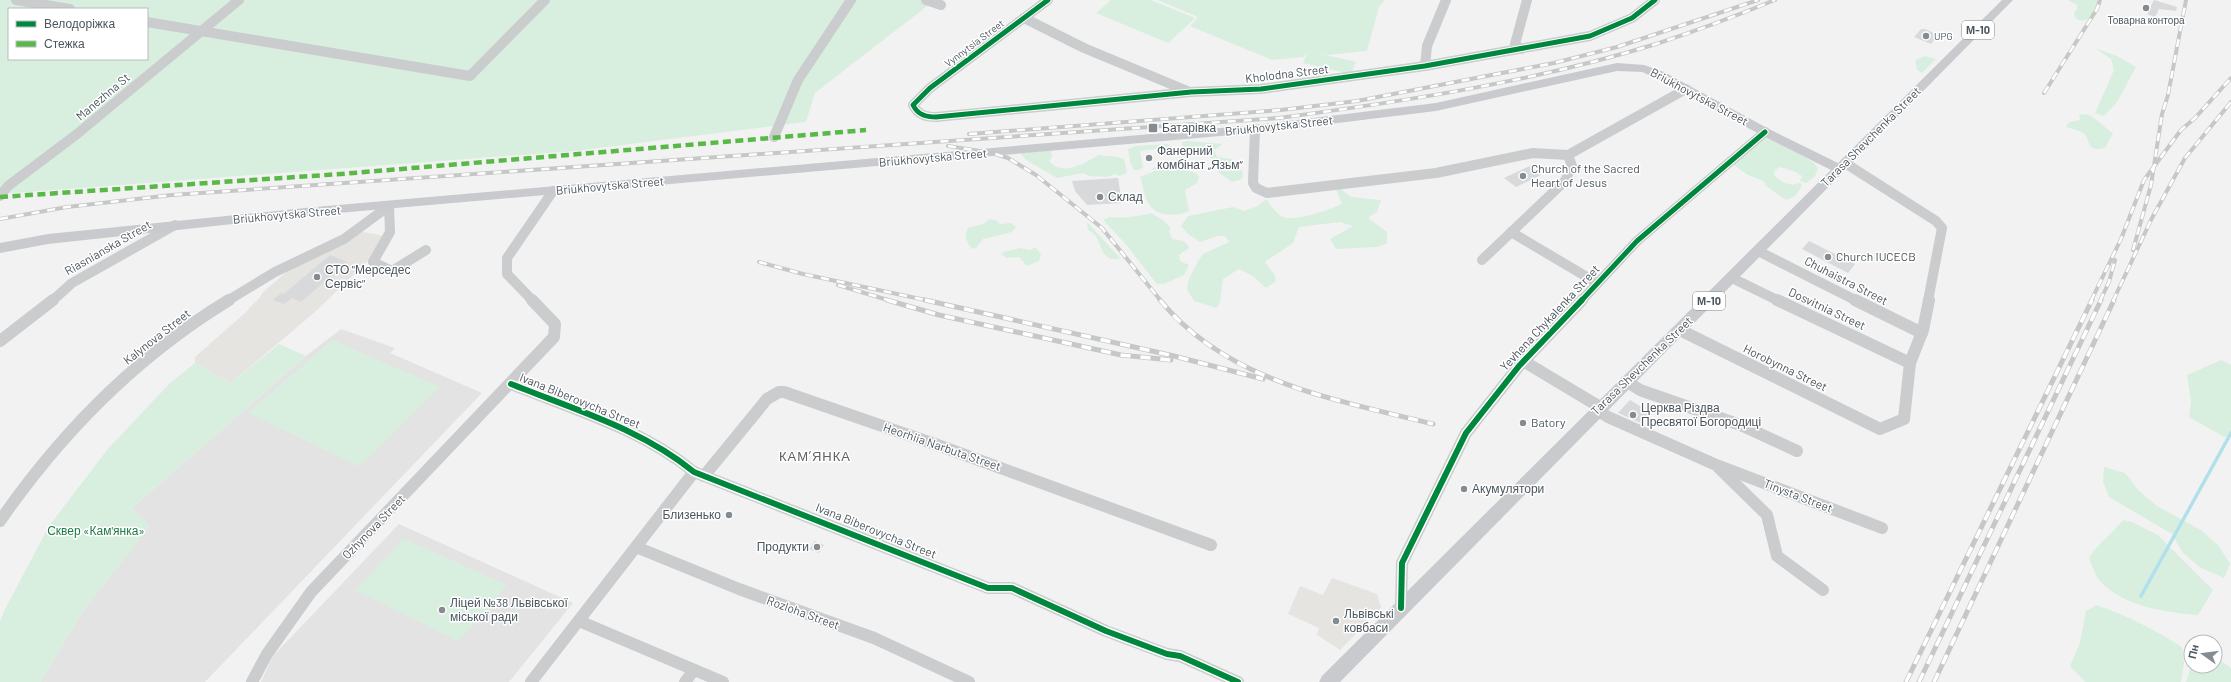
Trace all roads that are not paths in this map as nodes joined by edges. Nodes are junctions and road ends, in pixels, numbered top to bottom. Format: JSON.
{"nodes":[{"id":1,"x":16,"y":0,"type":"edge"},
{"id":2,"x":239,"y":0,"type":"edge"},
{"id":3,"x":545,"y":0,"type":"edge"},
{"id":4,"x":851,"y":0,"type":"edge"},
{"id":5,"x":926,"y":0,"type":"edge"},
{"id":6,"x":1048,"y":0,"type":"edge"},
{"id":7,"x":1446,"y":0,"type":"edge"},
{"id":8,"x":1528,"y":0,"type":"edge"},
{"id":9,"x":1655,"y":0,"type":"edge"},
{"id":10,"x":2008,"y":0,"type":"edge"},
{"id":11,"x":941,"y":5,"type":"dead end"},
{"id":12,"x":64,"y":8,"type":"edge"},
{"id":13,"x":1024,"y":18,"type":"junction"},
{"id":14,"x":148,"y":22,"type":"edge"},
{"id":15,"x":202,"y":31,"type":"junction"},
{"id":16,"x":1521,"y":49,"type":"junction"},
{"id":17,"x":1425,"y":66,"type":"junction"},
{"id":18,"x":1686,"y":90,"type":"junction"},
{"id":19,"x":1191,"y":92,"type":"junction"},
{"id":20,"x":913,"y":105,"type":"joint"},
{"id":21,"x":1256,"y":129,"type":"junction"},
{"id":22,"x":1765,"y":132,"type":"junction"},
{"id":23,"x":774,"y":137,"type":"dead end"},
{"id":24,"x":1568,"y":155,"type":"junction"},
{"id":25,"x":1842,"y":166,"type":"junction"},
{"id":26,"x":553,"y":191,"type":"junction"},
{"id":27,"x":0,"y":196,"type":"edge"},
{"id":28,"x":389,"y":206,"type":"junction"},
{"id":29,"x":175,"y":225,"type":"junction"},
{"id":30,"x":1511,"y":232,"type":"junction"},
{"id":31,"x":0,"y":248,"type":"edge"},
{"id":32,"x":426,"y":250,"type":"dead end"},
{"id":33,"x":1758,"y":251,"type":"junction"},
{"id":34,"x":1482,"y":260,"type":"dead end"},
{"id":35,"x":1732,"y":278,"type":"junction"},
{"id":36,"x":1597,"y":283,"type":"junction"},
{"id":37,"x":1680,"y":330,"type":"junction"},
{"id":38,"x":1922,"y":333,"type":"junction"},
{"id":39,"x":0,"y":341,"type":"edge"},
{"id":40,"x":1523,"y":361,"type":"junction"},
{"id":41,"x":1910,"y":363,"type":"junction"},
{"id":42,"x":1626,"y":381,"type":"junction"},
{"id":43,"x":511,"y":384,"type":"junction"},
{"id":44,"x":1599,"y":408,"type":"junction"},
{"id":45,"x":1797,"y":452,"type":"dead end"},
{"id":46,"x":1714,"y":464,"type":"junction"},
{"id":47,"x":699,"y":474,"type":"junction"},
{"id":48,"x":0,"y":522,"type":"edge"},
{"id":49,"x":1882,"y":528,"type":"dead end"},
{"id":50,"x":1211,"y":545,"type":"dead end"},
{"id":51,"x":636,"y":547,"type":"junction"},
{"id":52,"x":1823,"y":590,"type":"dead end"},
{"id":53,"x":1401,"y":608,"type":"junction"},
{"id":54,"x":579,"y":621,"type":"junction"},
{"id":55,"x":694,"y":670,"type":"junction"},
{"id":56,"x":252,"y":682,"type":"edge"},
{"id":57,"x":531,"y":682,"type":"edge"},
{"id":58,"x":685,"y":682,"type":"edge"},
{"id":59,"x":723,"y":682,"type":"edge"},
{"id":60,"x":969,"y":682,"type":"edge"},
{"id":61,"x":1238,"y":682,"type":"edge"},
{"id":62,"x":1328,"y":682,"type":"edge"}],
"edges":[{"from":1,"to":12,"type":"street"},
{"from":2,"to":15,"type":"street","name":"Manezhna St"},
{"from":3,"to":15,"type":"street"},
{"from":4,"to":23,"type":"street"},
{"from":5,"to":11,"type":"street"},
{"from":6,"to":13,"type":"street","name":"Vynnytsia Street"},
{"from":7,"to":17,"type":"street"},
{"from":8,"to":16,"type":"street"},
{"from":9,"to":16,"type":"street","name":"Kholodna Street"},
{"from":10,"to":25,"type":"main road","name":"Tarasa Shevchenka Street","number":"М-10"},
{"from":13,"to":19,"type":"street","name":"Kholodna Street"},
{"from":13,"to":20,"type":"street","name":"Vynnytsia Street"},
{"from":14,"to":15,"type":"street"},
{"from":15,"to":27,"type":"street","name":"Manezhna St"},
{"from":16,"to":17,"type":"street","name":"Kholodna Street"},
{"from":17,"to":19,"type":"street","name":"Kholodna Street"},
{"from":18,"to":21,"type":"main road","name":"Briukhovytska Street"},
{"from":18,"to":22,"type":"main road","name":"Briukhovytska Street"},
{"from":18,"to":24,"type":"street"},
{"from":19,"to":20,"type":"street","name":"Kholodna Street"},
{"from":21,"to":24,"type":"street"},
{"from":21,"to":26,"type":"main road","name":"Briukhovytska Street"},
{"from":22,"to":25,"type":"main road","name":"Briukhovytska Street"},
{"from":22,"to":36,"type":"street","name":"Yevhena Chykalenka Street"},
{"from":24,"to":30,"type":"street"},
{"from":25,"to":33,"type":"main road","name":"Tarasa Shevchenka Street","number":"М-10"},
{"from":25,"to":38,"type":"street"},
{"from":26,"to":28,"type":"main road","name":"Briukhovytska Street"},
{"from":26,"to":43,"type":"street","name":"Ivana Biberovycha Street"},
{"from":28,"to":29,"type":"main road","name":"Briukhovytska Street"},
{"from":28,"to":32,"type":"street"},
{"from":28,"to":48,"type":"street","name":"Kalynova Street"},
{"from":29,"to":31,"type":"main road","name":"Briukhovytska Street"},
{"from":29,"to":39,"type":"street","name":"Riasnianska Street"},
{"from":30,"to":34,"type":"street"},
{"from":30,"to":36,"type":"street","name":"Yevhena Chykalenka Street"},
{"from":33,"to":35,"type":"main road","name":"Tarasa Shevchenka Street","number":"М-10"},
{"from":33,"to":38,"type":"street","name":"Chuhaistra Street"},
{"from":35,"to":37,"type":"main road","name":"Tarasa Shevchenka Street","number":"М-10"},
{"from":35,"to":41,"type":"street","name":"Dosvitnia Street"},
{"from":36,"to":40,"type":"street","name":"Yevhena Chykalenka Street"},
{"from":37,"to":41,"type":"street","name":"Horobynna Street"},
{"from":37,"to":42,"type":"main road","name":"Tarasa Shevchenka Street","number":"М-10"},
{"from":38,"to":41,"type":"street"},
{"from":40,"to":44,"type":"street","name":"Tinysta Street"},
{"from":40,"to":53,"type":"street","name":"Yevhena Chykalenka Street"},
{"from":42,"to":44,"type":"main road","name":"Tarasa Shevchenka Street","number":"М-10"},
{"from":42,"to":45,"type":"street"},
{"from":43,"to":47,"type":"street","name":"Ivana Biberovycha Street"},
{"from":43,"to":56,"type":"street","name":"Ozhynova Street"},
{"from":44,"to":46,"type":"street","name":"Tinysta Street"},
{"from":44,"to":53,"type":"main road","name":"Tarasa Shevchenka Street","number":"М-10"},
{"from":46,"to":49,"type":"street","name":"Tinysta Street"},
{"from":46,"to":52,"type":"street","name":"Tinysta Street"},
{"from":47,"to":50,"type":"street","name":"Heorhiia Narbuta Street"},
{"from":47,"to":51,"type":"street"},
{"from":47,"to":61,"type":"street","name":"Ivana Biberovycha Street"},
{"from":51,"to":54,"type":"street"},
{"from":51,"to":60,"type":"street","name":"Rozloha Street"},
{"from":53,"to":62,"type":"main road","name":"Tarasa Shevchenka Street","number":"М-10"},
{"from":54,"to":55,"type":"street"},
{"from":54,"to":57,"type":"street"},
{"from":55,"to":58,"type":"street"},
{"from":55,"to":59,"type":"street"}]}
